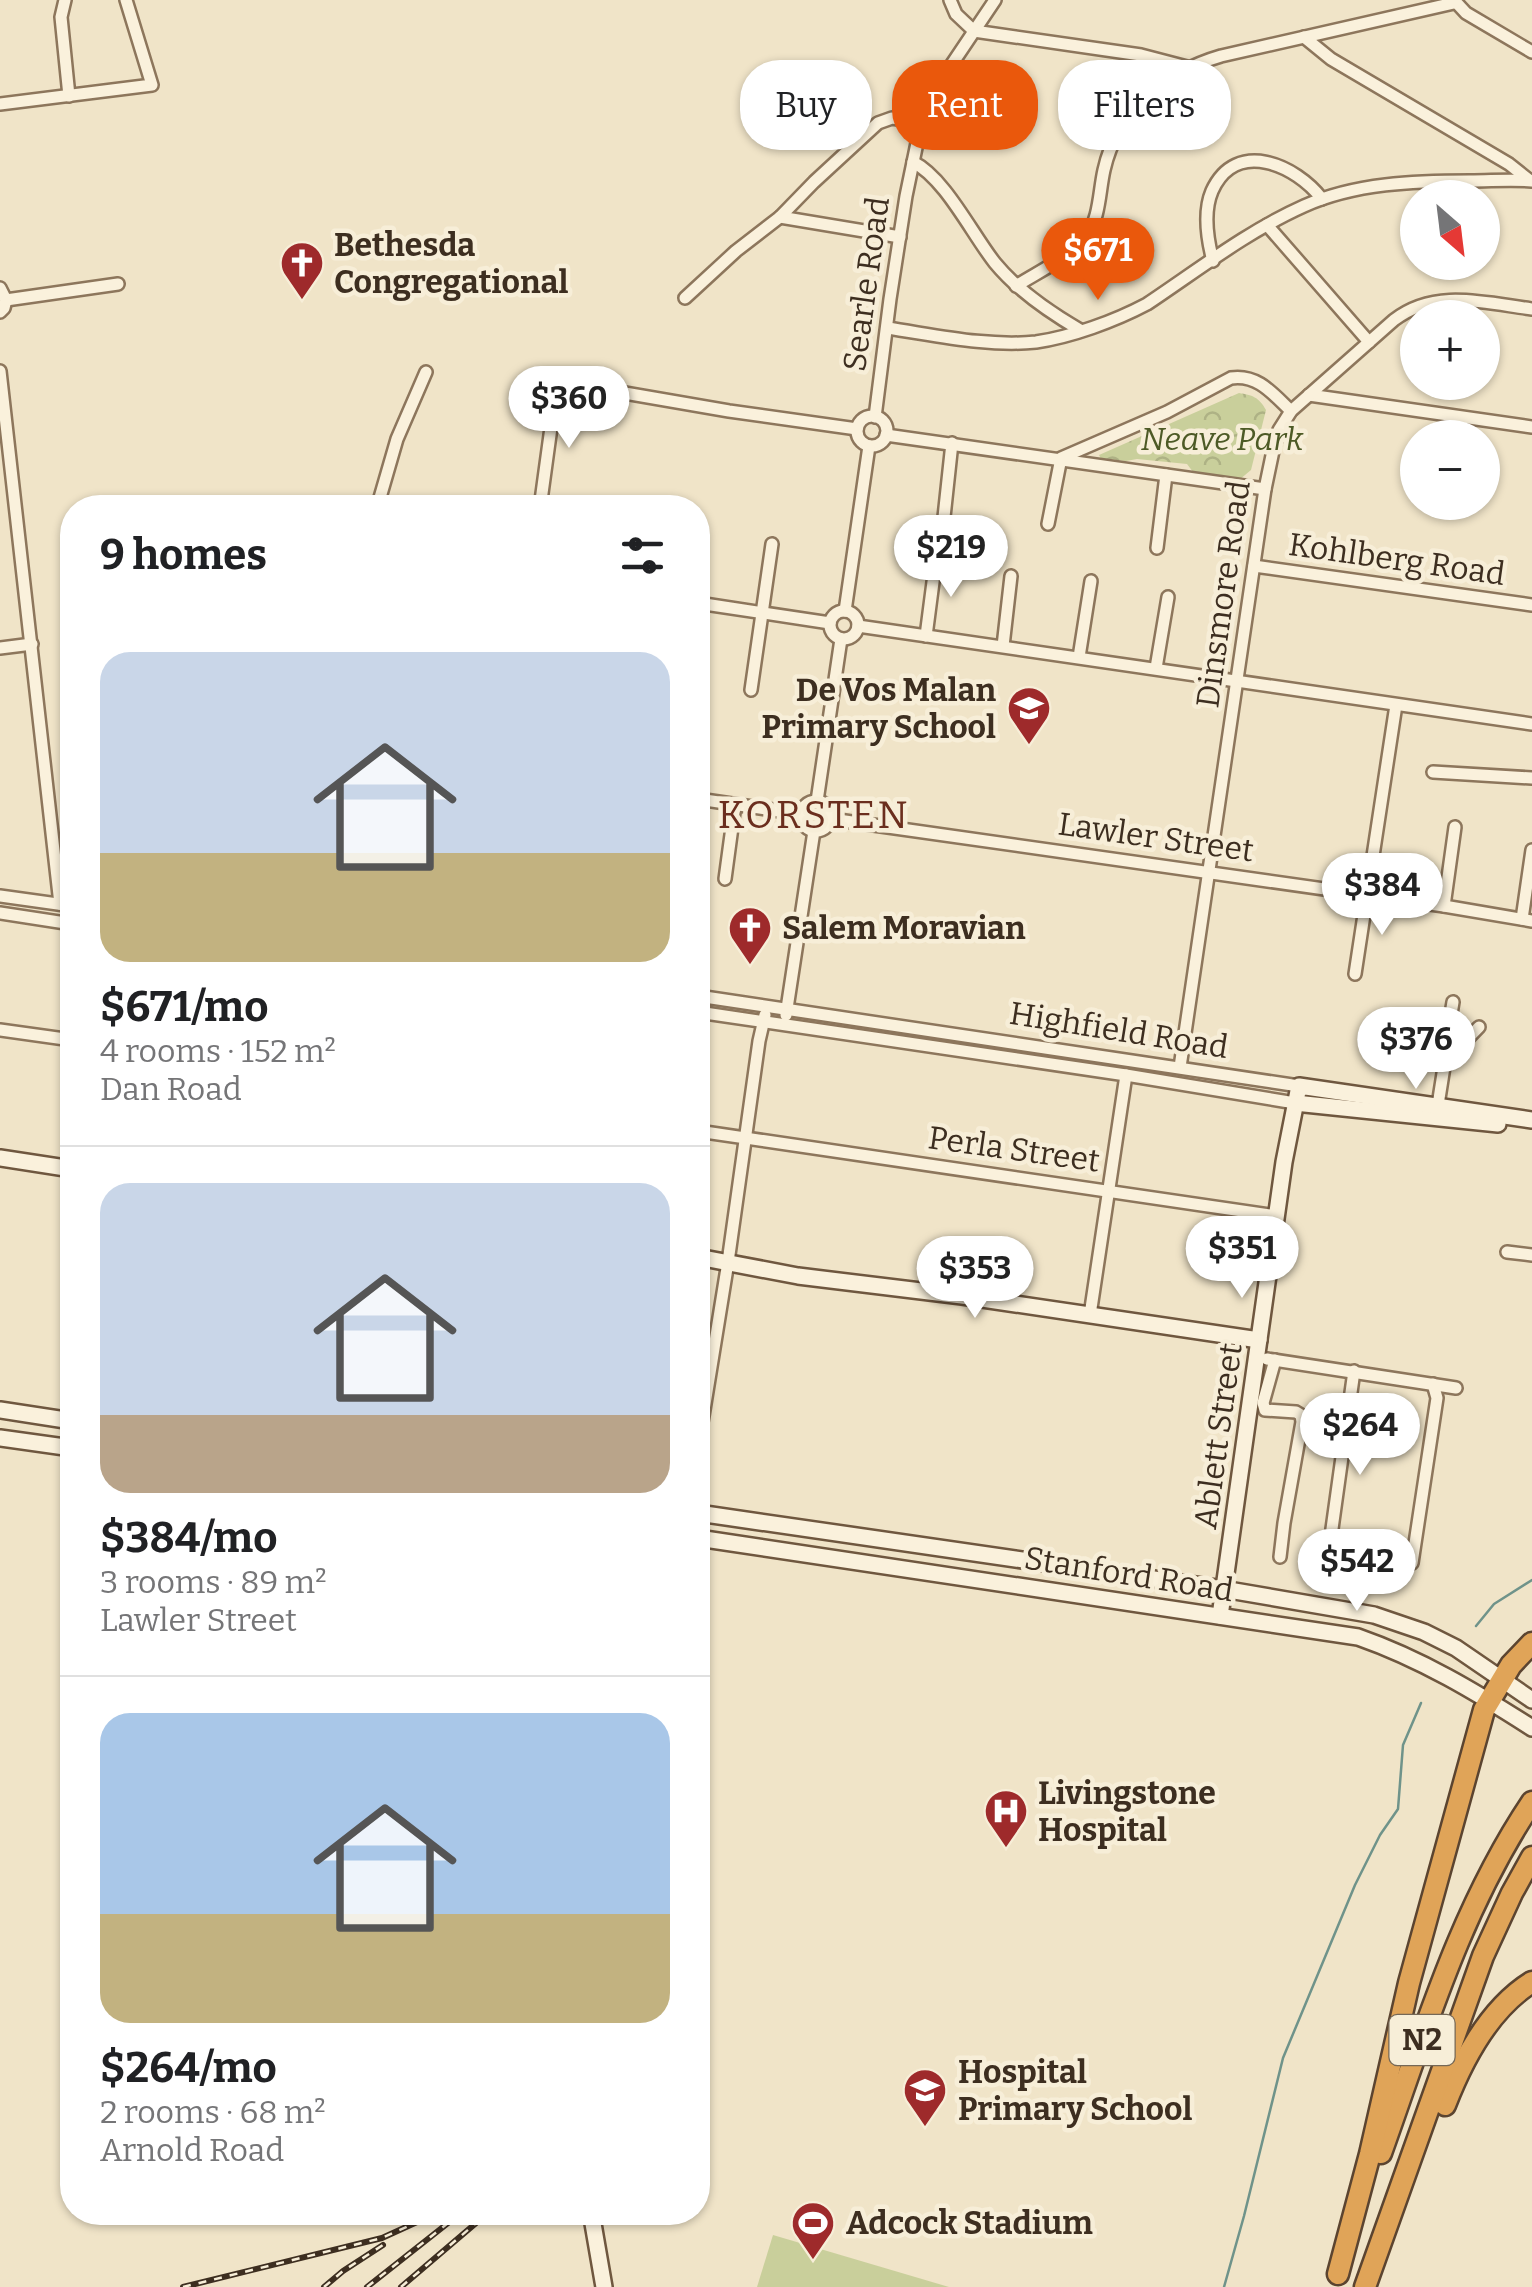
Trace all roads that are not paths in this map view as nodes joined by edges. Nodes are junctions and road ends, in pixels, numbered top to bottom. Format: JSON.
{"nodes":[{"id":1,"x":65,"y":0,"type":"edge"},
{"id":2,"x":126,"y":0,"type":"edge"},
{"id":3,"x":950,"y":0,"type":"edge"},
{"id":4,"x":996,"y":0,"type":"edge"},
{"id":5,"x":1454,"y":1,"type":"edge"},
{"id":6,"x":974,"y":31,"type":"junction"},
{"id":7,"x":1304,"y":37,"type":"junction"},
{"id":8,"x":1532,"y":52,"type":"edge"},
{"id":9,"x":955,"y":60,"type":"edge"},
{"id":10,"x":1160,"y":60,"type":"edge"},
{"id":11,"x":1208,"y":60,"type":"edge"},
{"id":12,"x":68,"y":96,"type":"junction"},
{"id":13,"x":0,"y":104,"type":"edge"},
{"id":14,"x":892,"y":118,"type":"edge"},
{"id":15,"x":917,"y":150,"type":"edge"},
{"id":16,"x":1111,"y":150,"type":"edge"},
{"id":17,"x":914,"y":162,"type":"junction"},
{"id":18,"x":1531,"y":181,"type":"edge"},
{"id":19,"x":1322,"y":199,"type":"junction"},
{"id":20,"x":780,"y":217,"type":"junction"},
{"id":21,"x":1267,"y":225,"type":"junction"},
{"id":22,"x":900,"y":237,"type":"junction"},
{"id":23,"x":1213,"y":260,"type":"junction"},
{"id":24,"x":118,"y":284,"type":"dead end"},
{"id":25,"x":1016,"y":286,"type":"junction"},
{"id":26,"x":3,"y":294,"type":"edge"},
{"id":27,"x":685,"y":298,"type":"dead end"},
{"id":28,"x":1532,"y":309,"type":"edge"},
{"id":29,"x":0,"y":312,"type":"edge"},
{"id":30,"x":887,"y":328,"type":"junction"},
{"id":31,"x":1080,"y":330,"type":"junction"},
{"id":32,"x":1369,"y":342,"type":"junction"},
{"id":33,"x":0,"y":372,"type":"edge"},
{"id":34,"x":426,"y":372,"type":"dead end"},
{"id":35,"x":1309,"y":395,"type":"junction"},
{"id":36,"x":1291,"y":411,"type":"junction"},
{"id":37,"x":875,"y":417,"type":"junction"},
{"id":38,"x":1532,"y":428,"type":"edge"},
{"id":39,"x":857,"y":429,"type":"junction"},
{"id":40,"x":886,"y":435,"type":"junction"},
{"id":41,"x":952,"y":443,"type":"junction"},
{"id":42,"x":868,"y":446,"type":"junction"},
{"id":43,"x":1061,"y":458,"type":"junction"},
{"id":44,"x":5,"y":473,"type":"edge"},
{"id":45,"x":1166,"y":475,"type":"junction"},
{"id":46,"x":1265,"y":489,"type":"junction"},
{"id":47,"x":382,"y":495,"type":"edge"},
{"id":48,"x":542,"y":495,"type":"edge"},
{"id":49,"x":944,"y":517,"type":"dead end"},
{"id":50,"x":1048,"y":524,"type":"dead end"},
{"id":51,"x":772,"y":544,"type":"dead end"},
{"id":52,"x":1158,"y":548,"type":"dead end"},
{"id":53,"x":936,"y":559,"type":"dead end"},
{"id":54,"x":1254,"y":566,"type":"junction"},
{"id":55,"x":1011,"y":576,"type":"dead end"},
{"id":56,"x":1091,"y":582,"type":"dead end"},
{"id":57,"x":1168,"y":597,"type":"dead end"},
{"id":58,"x":710,"y":605,"type":"edge"},
{"id":59,"x":1532,"y":606,"type":"edge"},
{"id":60,"x":845,"y":611,"type":"junction"},
{"id":61,"x":763,"y":613,"type":"junction"},
{"id":62,"x":830,"y":623,"type":"junction"},
{"id":63,"x":858,"y":626,"type":"junction"},
{"id":64,"x":926,"y":636,"type":"junction"},
{"id":65,"x":841,"y":639,"type":"junction"},
{"id":66,"x":32,"y":644,"type":"junction"},
{"id":67,"x":1003,"y":646,"type":"junction"},
{"id":68,"x":0,"y":648,"type":"edge"},
{"id":69,"x":1078,"y":657,"type":"junction"},
{"id":70,"x":1156,"y":668,"type":"junction"},
{"id":71,"x":1238,"y":681,"type":"junction"},
{"id":72,"x":751,"y":690,"type":"dead end"},
{"id":73,"x":1396,"y":705,"type":"junction"},
{"id":74,"x":1532,"y":724,"type":"edge"},
{"id":75,"x":1433,"y":772,"type":"dead end"},
{"id":76,"x":1532,"y":778,"type":"edge"},
{"id":77,"x":710,"y":801,"type":"edge"},
{"id":78,"x":817,"y":801,"type":"junction"},
{"id":79,"x":734,"y":804,"type":"junction"},
{"id":80,"x":801,"y":814,"type":"junction"},
{"id":81,"x":831,"y":819,"type":"junction"},
{"id":82,"x":1455,"y":828,"type":"dead end"},
{"id":83,"x":814,"y":831,"type":"junction"},
{"id":84,"x":1532,"y":850,"type":"edge"},
{"id":85,"x":60,"y":859,"type":"edge"},
{"id":86,"x":1210,"y":873,"type":"junction"},
{"id":87,"x":725,"y":879,"type":"dead end"},
{"id":88,"x":0,"y":896,"type":"edge"},
{"id":89,"x":1368,"y":896,"type":"junction"},
{"id":90,"x":60,"y":904,"type":"edge"},
{"id":91,"x":1444,"y":906,"type":"junction"},
{"id":92,"x":0,"y":913,"type":"edge"},
{"id":93,"x":1527,"y":920,"type":"edge"},
{"id":94,"x":60,"y":922,"type":"edge"},
{"id":95,"x":1355,"y":974,"type":"dead end"},
{"id":96,"x":710,"y":998,"type":"edge"},
{"id":97,"x":767,"y":1006,"type":"junction"},
{"id":98,"x":1452,"y":1008,"type":"dead end"},
{"id":99,"x":788,"y":1009,"type":"junction"},
{"id":100,"x":710,"y":1014,"type":"edge"},
{"id":101,"x":847,"y":1018,"type":"junction"},
{"id":102,"x":764,"y":1022,"type":"junction"},
{"id":103,"x":1423,"y":1022,"type":"dead end"},
{"id":104,"x":783,"y":1025,"type":"junction"},
{"id":105,"x":1478,"y":1027,"type":"dead end"},
{"id":106,"x":0,"y":1030,"type":"edge"},
{"id":107,"x":846,"y":1034,"type":"junction"},
{"id":108,"x":60,"y":1038,"type":"edge"},
{"id":109,"x":1444,"y":1063,"type":"junction"},
{"id":110,"x":1180,"y":1067,"type":"junction"},
{"id":111,"x":1126,"y":1075,"type":"junction"},
{"id":112,"x":1300,"y":1086,"type":"junction"},
{"id":113,"x":1295,"y":1103,"type":"junction"},
{"id":114,"x":1438,"y":1105,"type":"junction"},
{"id":115,"x":1532,"y":1120,"type":"edge"},
{"id":116,"x":1532,"y":1128,"type":"edge"},
{"id":117,"x":710,"y":1133,"type":"edge"},
{"id":118,"x":744,"y":1138,"type":"junction"},
{"id":119,"x":0,"y":1158,"type":"edge"},
{"id":120,"x":60,"y":1167,"type":"edge"},
{"id":121,"x":1108,"y":1191,"type":"junction"},
{"id":122,"x":1276,"y":1216,"type":"junction"},
{"id":123,"x":1507,"y":1252,"type":"dead end"},
{"id":124,"x":1532,"y":1255,"type":"edge"},
{"id":125,"x":710,"y":1259,"type":"edge"},
{"id":126,"x":728,"y":1262,"type":"junction"},
{"id":127,"x":1090,"y":1315,"type":"junction"},
{"id":128,"x":1259,"y":1340,"type":"junction"},
{"id":129,"x":1266,"y":1359,"type":"junction"},
{"id":130,"x":1354,"y":1371,"type":"junction"},
{"id":131,"x":710,"y":1372,"type":"edge"},
{"id":132,"x":1433,"y":1384,"type":"junction"},
{"id":133,"x":1456,"y":1388,"type":"dead end"},
{"id":134,"x":0,"y":1410,"type":"edge"},
{"id":135,"x":60,"y":1418,"type":"edge"},
{"id":136,"x":0,"y":1438,"type":"edge"},
{"id":137,"x":60,"y":1446,"type":"edge"},
{"id":138,"x":710,"y":1516,"type":"edge"},
{"id":139,"x":710,"y":1540,"type":"edge"},
{"id":140,"x":1280,"y":1558,"type":"dead end"},
{"id":141,"x":1412,"y":1563,"type":"dead end"},
{"id":142,"x":1325,"y":1579,"type":"dead end"},
{"id":143,"x":1223,"y":1590,"type":"junction"},
{"id":144,"x":1220,"y":1616,"type":"junction"},
{"id":145,"x":1532,"y":1643,"type":"edge"},
{"id":146,"x":1502,"y":1680,"type":"junction"},
{"id":147,"x":1489,"y":1700,"type":"junction"},
{"id":148,"x":1532,"y":1700,"type":"edge"},
{"id":149,"x":1532,"y":1728,"type":"edge"},
{"id":150,"x":1532,"y":1802,"type":"edge"},
{"id":151,"x":1532,"y":1857,"type":"edge"},
{"id":152,"x":1532,"y":1982,"type":"edge"},
{"id":153,"x":593,"y":2225,"type":"edge"},
{"id":154,"x":1335,"y":2280,"type":"edge"},
{"id":155,"x":604,"y":2287,"type":"edge"},
{"id":156,"x":1366,"y":2287,"type":"edge"},
{"id":157,"x":1374,"y":2287,"type":"edge"}],
"edges":[{"from":1,"to":12,"type":"street"},
{"from":2,"to":12,"type":"street"},
{"from":3,"to":6,"type":"street"},
{"from":4,"to":6,"type":"street","name":"Searle Road"},
{"from":5,"to":7,"type":"street"},
{"from":5,"to":8,"type":"street"},
{"from":6,"to":9,"type":"street","name":"Searle Road"},
{"from":6,"to":10,"type":"street"},
{"from":7,"to":11,"type":"street"},
{"from":7,"to":18,"type":"street"},
{"from":12,"to":13,"type":"street"},
{"from":14,"to":20,"type":"street"},
{"from":15,"to":17,"type":"street","name":"Searle Road"},
{"from":16,"to":25,"type":"street"},
{"from":17,"to":22,"type":"street","name":"Searle Road"},
{"from":17,"to":25,"type":"street"},
{"from":18,"to":19,"type":"street"},
{"from":19,"to":21,"type":"street"},
{"from":19,"to":23,"type":"street"},
{"from":20,"to":22,"type":"street"},
{"from":20,"to":27,"type":"street"},
{"from":21,"to":23,"type":"street"},
{"from":21,"to":32,"type":"street"},
{"from":22,"to":30,"type":"street","name":"Searle Road"},
{"from":23,"to":31,"type":"street"},
{"from":24,"to":26,"type":"street"},
{"from":25,"to":31,"type":"street"},
{"from":26,"to":29,"type":"street"},
{"from":28,"to":32,"type":"street","name":"Dinsmore Road"},
{"from":30,"to":31,"type":"street"},
{"from":30,"to":37,"type":"street","name":"Searle Road"},
{"from":32,"to":35,"type":"street","name":"Dinsmore Road"},
{"from":33,"to":44,"type":"street"},
{"from":34,"to":47,"type":"street"},
{"from":35,"to":36,"type":"street","name":"Dinsmore Road"},
{"from":35,"to":38,"type":"street"},
{"from":36,"to":43,"type":"street"},
{"from":36,"to":46,"type":"street","name":"Dinsmore Road"},
{"from":37,"to":39,"type":"street"},
{"from":37,"to":40,"type":"street"},
{"from":39,"to":42,"type":"street"},
{"from":39,"to":48,"type":"street"},
{"from":40,"to":41,"type":"street"},
{"from":40,"to":42,"type":"street"},
{"from":41,"to":43,"type":"street"},
{"from":41,"to":49,"type":"street"},
{"from":42,"to":60,"type":"street"},
{"from":43,"to":45,"type":"street"},
{"from":43,"to":50,"type":"street"},
{"from":44,"to":66,"type":"street"},
{"from":45,"to":46,"type":"street"},
{"from":45,"to":52,"type":"street"},
{"from":46,"to":54,"type":"street","name":"Dinsmore Road"},
{"from":51,"to":61,"type":"street"},
{"from":53,"to":64,"type":"street"},
{"from":54,"to":59,"type":"street","name":"Kohlberg Road"},
{"from":54,"to":71,"type":"street","name":"Dinsmore Road"},
{"from":55,"to":67,"type":"street"},
{"from":56,"to":69,"type":"street"},
{"from":57,"to":70,"type":"street"},
{"from":58,"to":61,"type":"street"},
{"from":60,"to":62,"type":"street"},
{"from":60,"to":63,"type":"street"},
{"from":61,"to":62,"type":"street"},
{"from":61,"to":72,"type":"street"},
{"from":62,"to":65,"type":"street"},
{"from":63,"to":64,"type":"street"},
{"from":63,"to":65,"type":"street"},
{"from":64,"to":67,"type":"street"},
{"from":65,"to":78,"type":"street"},
{"from":66,"to":68,"type":"street"},
{"from":66,"to":85,"type":"street"},
{"from":67,"to":69,"type":"street"},
{"from":69,"to":70,"type":"street"},
{"from":70,"to":71,"type":"street"},
{"from":71,"to":73,"type":"street"},
{"from":71,"to":86,"type":"street","name":"Dinsmore Road"},
{"from":73,"to":74,"type":"street"},
{"from":73,"to":89,"type":"street"},
{"from":75,"to":76,"type":"street"},
{"from":77,"to":79,"type":"street"},
{"from":78,"to":80,"type":"street"},
{"from":78,"to":81,"type":"street"},
{"from":79,"to":80,"type":"street"},
{"from":79,"to":87,"type":"street"},
{"from":80,"to":83,"type":"street"},
{"from":81,"to":83,"type":"street"},
{"from":81,"to":86,"type":"street","name":"Lawler Street"},
{"from":82,"to":91,"type":"street"},
{"from":83,"to":99,"type":"street"},
{"from":84,"to":93,"type":"street"},
{"from":86,"to":89,"type":"street","name":"Lawler Street"},
{"from":86,"to":110,"type":"street","name":"Dinsmore Road"},
{"from":88,"to":90,"type":"street"},
{"from":89,"to":91,"type":"street","name":"Lawler Street"},
{"from":89,"to":95,"type":"street"},
{"from":91,"to":93,"type":"street","name":"Lawler Street"},
{"from":92,"to":94,"type":"street"},
{"from":96,"to":97,"type":"street","name":"Highfield Road"},
{"from":97,"to":99,"type":"street","name":"Highfield Road"},
{"from":97,"to":102,"type":"street"},
{"from":98,"to":109,"type":"street"},
{"from":99,"to":101,"type":"street","name":"Highfield Road"},
{"from":99,"to":104,"type":"street"},
{"from":100,"to":102,"type":"street","name":"Highfield Road"},
{"from":101,"to":107,"type":"street"},
{"from":101,"to":110,"type":"street","name":"Highfield Road"},
{"from":102,"to":104,"type":"street","name":"Highfield Road"},
{"from":102,"to":118,"type":"street"},
{"from":103,"to":109,"type":"street"},
{"from":104,"to":107,"type":"street","name":"Highfield Road"},
{"from":105,"to":109,"type":"street"},
{"from":106,"to":108,"type":"street"},
{"from":107,"to":111,"type":"street","name":"Highfield Road"},
{"from":109,"to":114,"type":"street"},
{"from":110,"to":112,"type":"street","name":"Highfield Road"},
{"from":111,"to":113,"type":"street","name":"Highfield Road"},
{"from":111,"to":121,"type":"street"},
{"from":112,"to":113,"type":"main road","name":"Ablett Street"},
{"from":112,"to":114,"type":"main road","name":"Highfield Road"},
{"from":113,"to":116,"type":"main road","name":"Highfield Road"},
{"from":113,"to":122,"type":"main road","name":"Ablett Street"},
{"from":114,"to":115,"type":"main road","name":"Highfield Road"},
{"from":117,"to":118,"type":"street","name":"Perla Street"},
{"from":118,"to":121,"type":"street","name":"Perla Street"},
{"from":118,"to":126,"type":"street"},
{"from":119,"to":120,"type":"main road"},
{"from":121,"to":122,"type":"street","name":"Perla Street"},
{"from":121,"to":127,"type":"street"},
{"from":122,"to":128,"type":"main road","name":"Ablett Street"},
{"from":123,"to":124,"type":"street"},
{"from":125,"to":126,"type":"main road"},
{"from":126,"to":127,"type":"main road"},
{"from":126,"to":131,"type":"street"},
{"from":127,"to":128,"type":"main road"},
{"from":128,"to":129,"type":"main road","name":"Ablett Street"},
{"from":129,"to":130,"type":"street"},
{"from":129,"to":140,"type":"street"},
{"from":129,"to":143,"type":"main road","name":"Ablett Street"},
{"from":130,"to":132,"type":"street"},
{"from":130,"to":142,"type":"street"},
{"from":132,"to":133,"type":"street"},
{"from":132,"to":141,"type":"street"},
{"from":134,"to":135,"type":"main road"},
{"from":136,"to":137,"type":"main road"},
{"from":138,"to":143,"type":"main road","name":"Stanford Road"},
{"from":139,"to":144,"type":"main road","name":"Stanford Road"},
{"from":143,"to":144,"type":"main road","name":"Ablett Street"},
{"from":143,"to":146,"type":"main road","name":"Stanford Road"},
{"from":144,"to":147,"type":"main road","name":"Stanford Road"},
{"from":145,"to":146,"type":"highway"},
{"from":146,"to":147,"type":"highway"},
{"from":146,"to":148,"type":"main road","name":"Stanford Road"},
{"from":147,"to":149,"type":"main road","name":"Stanford Road"},
{"from":147,"to":154,"type":"highway"},
{"from":150,"to":154,"type":"highway","number":"N2"},
{"from":151,"to":156,"type":"highway","number":"N2"},
{"from":152,"to":157,"type":"highway"},
{"from":153,"to":155,"type":"main road"}]}
